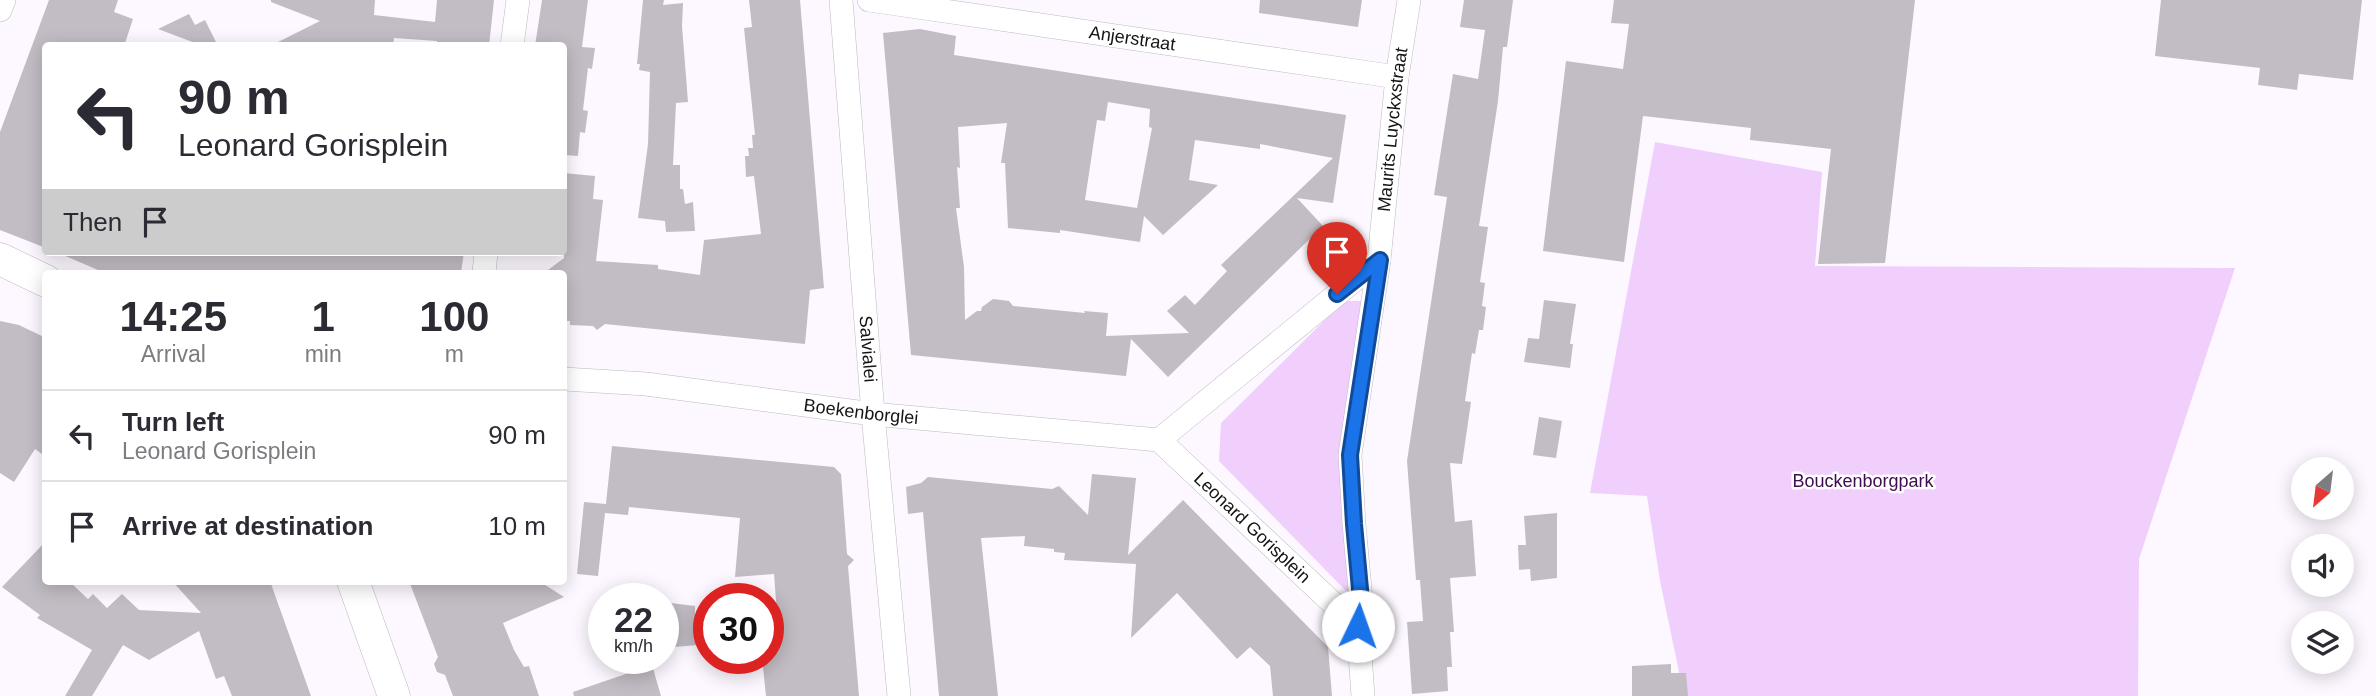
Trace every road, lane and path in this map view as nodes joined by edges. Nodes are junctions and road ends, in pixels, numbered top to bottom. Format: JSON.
{"nodes":[{"id":1,"x":4,"y":0,"type":"edge"},
{"id":2,"x":518,"y":0,"type":"edge"},
{"id":3,"x":841,"y":0,"type":"edge"},
{"id":4,"x":869,"y":0,"type":"edge"},
{"id":5,"x":1409,"y":0,"type":"edge"},
{"id":6,"x":0,"y":10,"type":"edge"},
{"id":7,"x":513,"y":42,"type":"edge"},
{"id":8,"x":1396,"y":78,"type":"junction"},
{"id":9,"x":0,"y":259,"type":"edge"},
{"id":10,"x":1380,"y":260,"type":"junction"},
{"id":11,"x":42,"y":279,"type":"edge"},
{"id":12,"x":0,"y":283,"type":"edge"},
{"id":13,"x":42,"y":302,"type":"edge"},
{"id":14,"x":567,"y":379,"type":"edge"},
{"id":15,"x":873,"y":414,"type":"junction"},
{"id":16,"x":1159,"y":440,"type":"junction"},
{"id":17,"x":331,"y":585,"type":"edge"},
{"id":18,"x":354,"y":585,"type":"edge"},
{"id":19,"x":1358,"y":626,"type":"junction"},
{"id":20,"x":371,"y":696,"type":"edge"},
{"id":21,"x":394,"y":696,"type":"edge"},
{"id":22,"x":899,"y":696,"type":"edge"},
{"id":23,"x":1363,"y":696,"type":"edge"}],
"edges":[{"from":1,"to":6,"type":"street"},
{"from":2,"to":7,"type":"street"},
{"from":3,"to":15,"type":"street","name":"Salvialei"},
{"from":4,"to":8,"type":"street","name":"Anjerstraat"},
{"from":5,"to":8,"type":"street","name":"Maurits Luyckxstraat"},
{"from":8,"to":10,"type":"street","name":"Maurits Luyckxstraat"},
{"from":9,"to":11,"type":"street"},
{"from":10,"to":16,"type":"street"},
{"from":10,"to":19,"type":"street"},
{"from":12,"to":13,"type":"street"},
{"from":14,"to":15,"type":"street","name":"Boekenborglei"},
{"from":15,"to":16,"type":"street","name":"Boekenborglei"},
{"from":15,"to":22,"type":"street","name":"Salvialei"},
{"from":16,"to":19,"type":"street","name":"Leonard Gorisplein"},
{"from":17,"to":20,"type":"street"},
{"from":18,"to":21,"type":"street"},
{"from":19,"to":23,"type":"street"}]}
